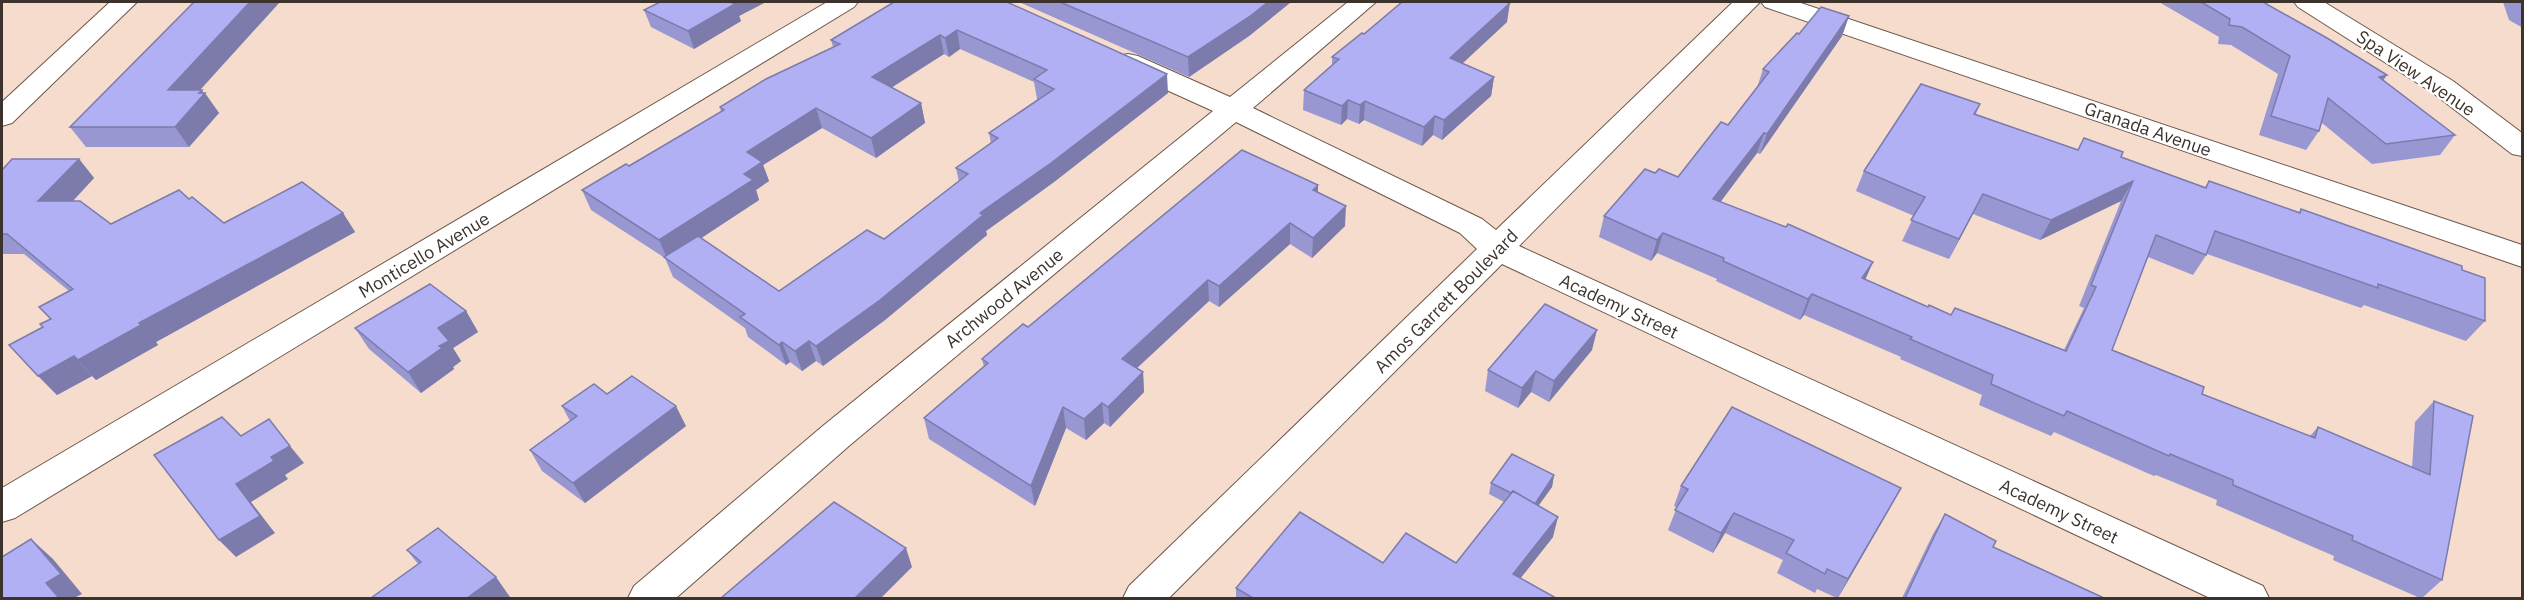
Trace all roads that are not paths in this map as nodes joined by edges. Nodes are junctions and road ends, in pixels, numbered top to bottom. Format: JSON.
{"nodes":[{"id":1,"x":124,"y":2,"type":"edge"},
{"id":2,"x":846,"y":2,"type":"edge"},
{"id":3,"x":1363,"y":2,"type":"edge"},
{"id":4,"x":1747,"y":2,"type":"edge"},
{"id":5,"x":1774,"y":2,"type":"edge"},
{"id":6,"x":2307,"y":2,"type":"edge"},
{"id":7,"x":1103,"y":50,"type":"edge"},
{"id":8,"x":1233,"y":109,"type":"junction"},
{"id":9,"x":2,"y":117,"type":"edge"},
{"id":10,"x":2523,"y":147,"type":"edge"},
{"id":11,"x":1498,"y":249,"type":"junction"},
{"id":12,"x":2523,"y":256,"type":"edge"},
{"id":13,"x":2,"y":507,"type":"edge"},
{"id":14,"x":648,"y":598,"type":"edge"},
{"id":15,"x":1143,"y":598,"type":"edge"},
{"id":16,"x":2249,"y":598,"type":"edge"}],
"edges":[{"from":1,"to":9,"type":"street"},
{"from":2,"to":13,"type":"street","name":"Monticello Avenue"},
{"from":3,"to":8,"type":"street","name":"Archwood Avenue"},
{"from":4,"to":11,"type":"street","name":"Amos Garrett Boulevard"},
{"from":5,"to":12,"type":"street","name":"Granada Avenue"},
{"from":6,"to":10,"type":"street","name":"Spa View Avenue"},
{"from":7,"to":8,"type":"street","name":"Academy Street"},
{"from":8,"to":11,"type":"street","name":"Academy Street"},
{"from":8,"to":14,"type":"street","name":"Archwood Avenue"},
{"from":11,"to":15,"type":"street","name":"Amos Garrett Boulevard"},
{"from":11,"to":16,"type":"street","name":"Academy Street"}]}
